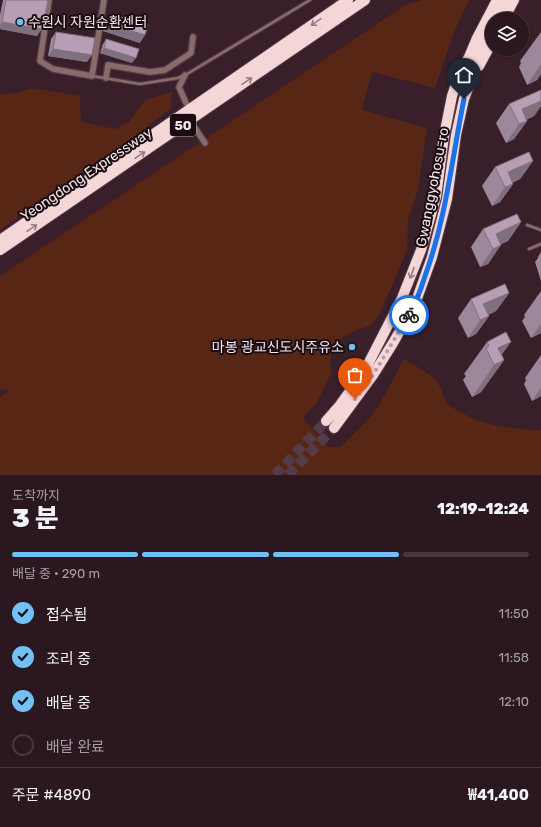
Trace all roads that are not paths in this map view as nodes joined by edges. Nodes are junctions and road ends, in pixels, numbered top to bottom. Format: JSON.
{"nodes":[{"id":1,"x":49,"y":0,"type":"edge"},
{"id":2,"x":104,"y":0,"type":"edge"},
{"id":3,"x":310,"y":0,"type":"edge"},
{"id":4,"x":348,"y":0,"type":"edge"},
{"id":5,"x":365,"y":0,"type":"edge"},
{"id":6,"x":489,"y":0,"type":"edge"},
{"id":7,"x":497,"y":0,"type":"edge"},
{"id":8,"x":506,"y":0,"type":"edge"},
{"id":9,"x":514,"y":0,"type":"edge"},
{"id":10,"x":500,"y":12,"type":"edge"},
{"id":11,"x":508,"y":12,"type":"edge"},
{"id":12,"x":193,"y":37,"type":"dead end"},
{"id":13,"x":484,"y":40,"type":"edge"},
{"id":14,"x":460,"y":73,"type":"junction"},
{"id":15,"x":185,"y":75,"type":"junction"},
{"id":16,"x":92,"y":76,"type":"junction"},
{"id":17,"x":106,"y":78,"type":"junction"},
{"id":18,"x":186,"y":103,"type":"dead end"},
{"id":19,"x":195,"y":128,"type":"dead end"},
{"id":20,"x":205,"y":143,"type":"dead end"},
{"id":21,"x":527,"y":225,"type":"dead end"},
{"id":22,"x":541,"y":230,"type":"edge"},
{"id":23,"x":0,"y":240,"type":"edge"},
{"id":24,"x":541,"y":244,"type":"edge"},
{"id":25,"x":529,"y":249,"type":"dead end"},
{"id":26,"x":0,"y":250,"type":"edge"},
{"id":27,"x":326,"y":421,"type":"tunnel mouth"},
{"id":28,"x":334,"y":428,"type":"tunnel mouth"}],
"edges":[{"from":1,"to":16,"type":"street"},
{"from":2,"to":16,"type":"street"},
{"from":3,"to":15,"type":"lane"},
{"from":4,"to":23,"type":"highway","name":"Yeongdong Expressway","number":"50","one_way":true},
{"from":26,"to":5,"type":"highway","name":"Yeongdong Expressway","number":"50","one_way":true},
{"from":6,"to":14,"type":"highway"},
{"from":7,"to":13,"type":"highway","name":"Gwanggyohosu-ro"},
{"from":8,"to":10,"type":"highway"},
{"from":9,"to":11,"type":"highway"},
{"from":12,"to":17,"type":"street"},
{"from":13,"to":14,"type":"highway","name":"Gwanggyohosu-ro"},
{"from":13,"to":28,"type":"highway","name":"Gwanggyohosu-ro"},
{"from":14,"to":27,"type":"highway","name":"Gwanggyohosu-ro","one_way":true},
{"from":15,"to":17,"type":"lane"},
{"from":15,"to":18,"type":"street"},
{"from":16,"to":17,"type":"lane"},
{"from":19,"to":20,"type":"street"},
{"from":21,"to":22,"type":"lane"},
{"from":24,"to":25,"type":"lane"}]}
